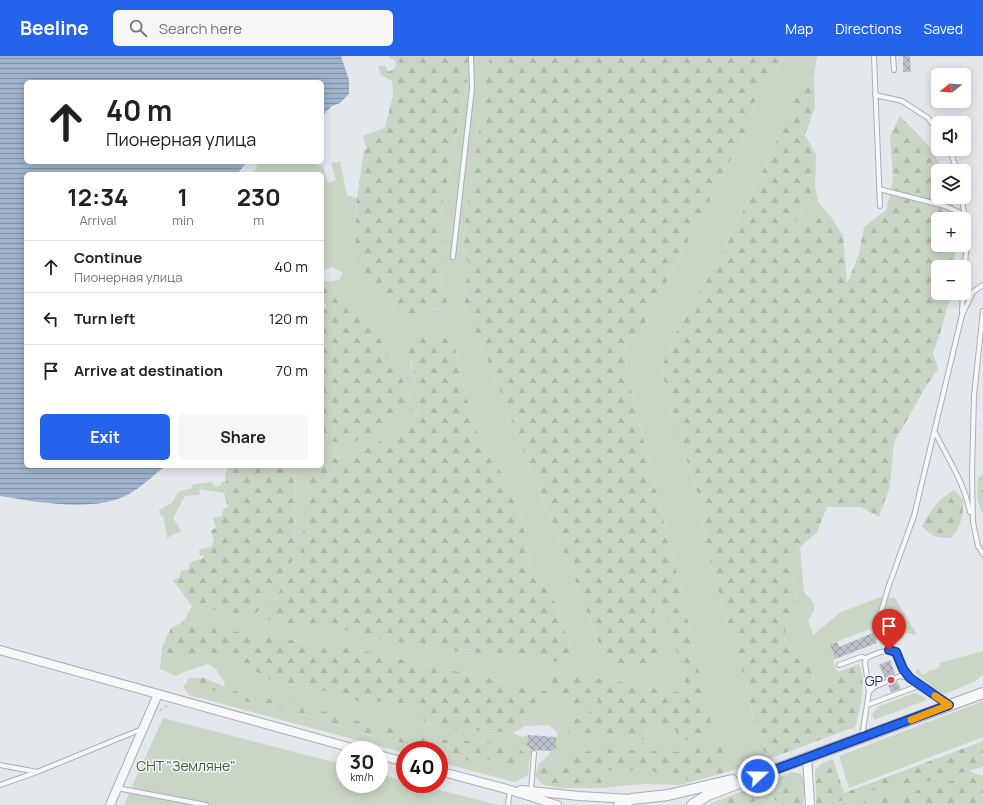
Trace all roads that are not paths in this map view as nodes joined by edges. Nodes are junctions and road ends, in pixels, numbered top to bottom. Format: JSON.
{"nodes":[{"id":1,"x":471,"y":56,"type":"edge"},
{"id":2,"x":874,"y":56,"type":"edge"},
{"id":3,"x":893,"y":56,"type":"edge"},
{"id":4,"x":894,"y":70,"type":"dead end"},
{"id":5,"x":876,"y":95,"type":"junction"},
{"id":6,"x":931,"y":122,"type":"edge"},
{"id":7,"x":879,"y":189,"type":"junction"},
{"id":8,"x":880,"y":206,"type":"dead end"},
{"id":9,"x":959,"y":212,"type":"edge"},
{"id":10,"x":453,"y":257,"type":"dead end"},
{"id":11,"x":983,"y":284,"type":"edge"},
{"id":12,"x":963,"y":300,"type":"edge"},
{"id":13,"x":983,"y":310,"type":"edge"},
{"id":14,"x":962,"y":315,"type":"junction"},
{"id":15,"x":935,"y":432,"type":"junction"},
{"id":16,"x":973,"y":522,"type":"junction"},
{"id":17,"x":983,"y":554,"type":"edge"},
{"id":18,"x":883,"y":635,"type":"dead end"},
{"id":19,"x":0,"y":650,"type":"edge"},
{"id":20,"x":866,"y":658,"type":"junction"},
{"id":21,"x":839,"y":665,"type":"dead end"},
{"id":22,"x":910,"y":678,"type":"junction"},
{"id":23,"x":921,"y":685,"type":"junction"},
{"id":24,"x":869,"y":692,"type":"junction"},
{"id":25,"x":983,"y":693,"type":"edge"},
{"id":26,"x":158,"y":694,"type":"junction"},
{"id":27,"x":867,"y":705,"type":"junction"},
{"id":28,"x":949,"y":705,"type":"junction"},
{"id":29,"x":142,"y":729,"type":"junction"},
{"id":30,"x":862,"y":738,"type":"junction"},
{"id":31,"x":336,"y":744,"type":"edge"},
{"id":32,"x":534,"y":753,"type":"dead end"},
{"id":33,"x":807,"y":758,"type":"junction"},
{"id":34,"x":0,"y":765,"type":"edge"},
{"id":35,"x":771,"y":771,"type":"junction"},
{"id":36,"x":37,"y":772,"type":"junction"},
{"id":37,"x":448,"y":773,"type":"edge"},
{"id":38,"x":0,"y":785,"type":"edge"},
{"id":39,"x":117,"y":788,"type":"junction"},
{"id":40,"x":510,"y":790,"type":"junction"},
{"id":41,"x":531,"y":791,"type":"junction"},
{"id":42,"x":635,"y":799,"type":"junction"},
{"id":43,"x":110,"y":805,"type":"edge"},
{"id":44,"x":206,"y":805,"type":"edge"},
{"id":45,"x":508,"y":805,"type":"edge"},
{"id":46,"x":557,"y":805,"type":"edge"},
{"id":47,"x":619,"y":805,"type":"edge"},
{"id":48,"x":656,"y":805,"type":"edge"},
{"id":49,"x":692,"y":805,"type":"edge"},
{"id":50,"x":810,"y":805,"type":"edge"}],
"edges":[{"from":1,"to":10,"type":"lane"},
{"from":2,"to":5,"type":"lane"},
{"from":3,"to":4,"type":"lane"},
{"from":5,"to":6,"type":"lane"},
{"from":5,"to":7,"type":"lane"},
{"from":7,"to":8,"type":"lane"},
{"from":7,"to":9,"type":"lane"},
{"from":11,"to":14,"type":"lane"},
{"from":12,"to":14,"type":"lane"},
{"from":13,"to":16,"type":"lane"},
{"from":14,"to":15,"type":"lane"},
{"from":15,"to":16,"type":"lane"},
{"from":15,"to":18,"type":"lane"},
{"from":16,"to":17,"type":"lane"},
{"from":19,"to":26,"type":"street"},
{"from":20,"to":21,"type":"lane"},
{"from":20,"to":22,"type":"lane"},
{"from":20,"to":24,"type":"lane"},
{"from":22,"to":23,"type":"lane"},
{"from":22,"to":24,"type":"lane"},
{"from":23,"to":27,"type":"lane"},
{"from":23,"to":28,"type":"lane"},
{"from":24,"to":27,"type":"lane"},
{"from":25,"to":28,"type":"street"},
{"from":26,"to":29,"type":"street"},
{"from":26,"to":31,"type":"street"},
{"from":27,"to":30,"type":"lane"},
{"from":28,"to":30,"type":"street"},
{"from":29,"to":36,"type":"lane"},
{"from":29,"to":39,"type":"street"},
{"from":30,"to":33,"type":"street"},
{"from":32,"to":41,"type":"lane"},
{"from":33,"to":35,"type":"street"},
{"from":33,"to":50,"type":"street"},
{"from":34,"to":36,"type":"lane"},
{"from":35,"to":42,"type":"street"},
{"from":35,"to":49,"type":"street"},
{"from":36,"to":38,"type":"lane"},
{"from":37,"to":40,"type":"street"},
{"from":39,"to":43,"type":"street"},
{"from":39,"to":44,"type":"lane"},
{"from":40,"to":41,"type":"street"},
{"from":40,"to":45,"type":"lane"},
{"from":40,"to":46,"type":"street"},
{"from":41,"to":42,"type":"street"},
{"from":42,"to":47,"type":"street"},
{"from":42,"to":48,"type":"street"}]}
